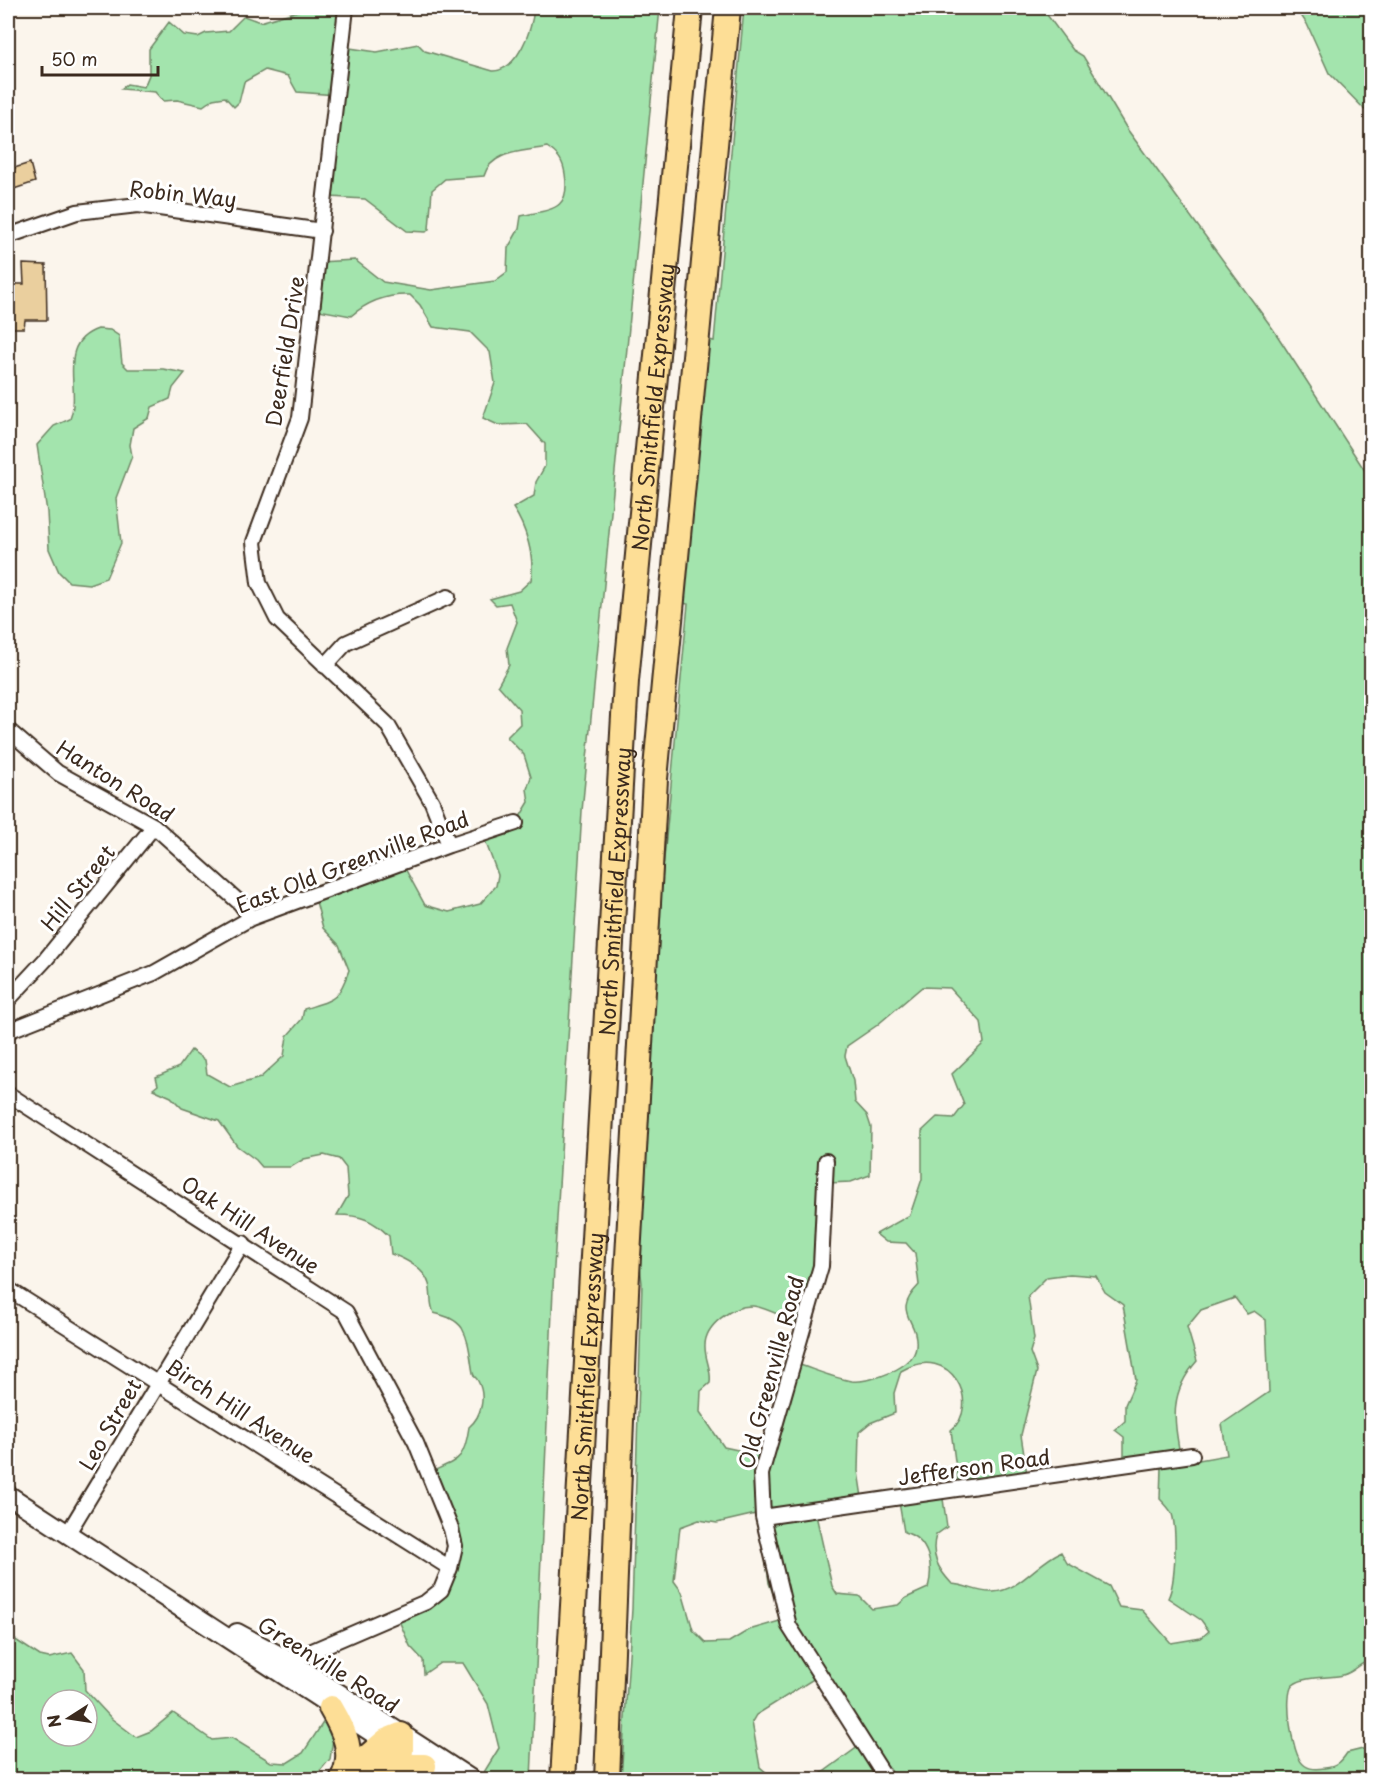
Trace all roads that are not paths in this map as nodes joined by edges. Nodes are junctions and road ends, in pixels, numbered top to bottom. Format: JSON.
{"nodes":[{"id":1,"x":346,"y":8,"type":"edge"},
{"id":2,"x":690,"y":8,"type":"edge"},
{"id":3,"x":728,"y":8,"type":"edge"},
{"id":4,"x":322,"y":231,"type":"junction"},
{"id":5,"x":8,"y":236,"type":"edge"},
{"id":6,"x":448,"y":597,"type":"dead end"},
{"id":7,"x":325,"y":666,"type":"junction"},
{"id":8,"x":8,"y":729,"type":"edge"},
{"id":9,"x":516,"y":823,"type":"dead end"},
{"id":10,"x":154,"y":826,"type":"junction"},
{"id":11,"x":449,"y":845,"type":"junction"},
{"id":12,"x":251,"y":918,"type":"junction"},
{"id":13,"x":8,"y":1000,"type":"edge"},
{"id":14,"x":8,"y":1031,"type":"edge"},
{"id":15,"x":8,"y":1094,"type":"edge"},
{"id":16,"x":826,"y":1161,"type":"dead end"},
{"id":17,"x":243,"y":1243,"type":"junction"},
{"id":18,"x":8,"y":1290,"type":"edge"},
{"id":19,"x":157,"y":1382,"type":"junction"},
{"id":20,"x":1192,"y":1455,"type":"dead end"},
{"id":21,"x":8,"y":1495,"type":"edge"},
{"id":22,"x":763,"y":1517,"type":"junction"},
{"id":23,"x":68,"y":1533,"type":"junction"},
{"id":24,"x":450,"y":1568,"type":"junction"},
{"id":25,"x":159,"y":1591,"type":"junction"},
{"id":26,"x":289,"y":1661,"type":"junction"},
{"id":27,"x":331,"y":1708,"type":"junction"},
{"id":28,"x":396,"y":1742,"type":"junction"},
{"id":29,"x":424,"y":1766,"type":"junction"},
{"id":30,"x":376,"y":1777,"type":"edge"},
{"id":31,"x":563,"y":1777,"type":"edge"},
{"id":32,"x":343,"y":1778,"type":"edge"},
{"id":33,"x":445,"y":1779,"type":"edge"},
{"id":34,"x":472,"y":1779,"type":"edge"},
{"id":35,"x":607,"y":1779,"type":"edge"},
{"id":36,"x":887,"y":1779,"type":"edge"}],
"edges":[{"from":1,"to":4,"type":"street","name":"Deerfield Drive"},
{"from":2,"to":31,"type":"highway","name":"North Smithfield Expressway"},
{"from":3,"to":35,"type":"highway","name":"North Smithfield Expressway"},
{"from":4,"to":5,"type":"street","name":"Robin Way"},
{"from":4,"to":7,"type":"street","name":"Deerfield Drive"},
{"from":6,"to":7,"type":"street"},
{"from":7,"to":11,"type":"street","name":"Deerfield Drive"},
{"from":8,"to":10,"type":"street","name":"Hanton Road"},
{"from":9,"to":11,"type":"street","name":"East Old Greenville Road"},
{"from":10,"to":12,"type":"street","name":"Hanton Road"},
{"from":10,"to":13,"type":"street","name":"Hill Street"},
{"from":11,"to":12,"type":"street","name":"East Old Greenville Road"},
{"from":12,"to":14,"type":"street","name":"East Old Greenville Road"},
{"from":15,"to":17,"type":"street","name":"Oak Hill Avenue"},
{"from":16,"to":22,"type":"street","name":"Old Greenville Road"},
{"from":17,"to":19,"type":"street","name":"Leo Street"},
{"from":17,"to":24,"type":"street","name":"Oak Hill Avenue"},
{"from":18,"to":19,"type":"street","name":"Birch Hill Avenue"},
{"from":19,"to":23,"type":"street","name":"Leo Street"},
{"from":19,"to":24,"type":"street","name":"Birch Hill Avenue"},
{"from":20,"to":22,"type":"street","name":"Jefferson Road"},
{"from":21,"to":23,"type":"main road","name":"Greenville Road"},
{"from":22,"to":36,"type":"street","name":"Old Greenville Road"},
{"from":23,"to":25,"type":"main road","name":"Greenville Road"},
{"from":24,"to":26,"type":"street"},
{"from":25,"to":26,"type":"main road","name":"Greenville Road"},
{"from":25,"to":27,"type":"main road","name":"Greenville Road"},
{"from":26,"to":28,"type":"main road","name":"Greenville Road"},
{"from":27,"to":28,"type":"main road","name":"Greenville Road"},
{"from":27,"to":32,"type":"highway"},
{"from":28,"to":29,"type":"main road","name":"Greenville Road"},
{"from":28,"to":30,"type":"highway"},
{"from":28,"to":32,"type":"highway"},
{"from":28,"to":34,"type":"main road","name":"Greenville Road"},
{"from":29,"to":30,"type":"highway"},
{"from":29,"to":33,"type":"main road","name":"Greenville Road"}]}
